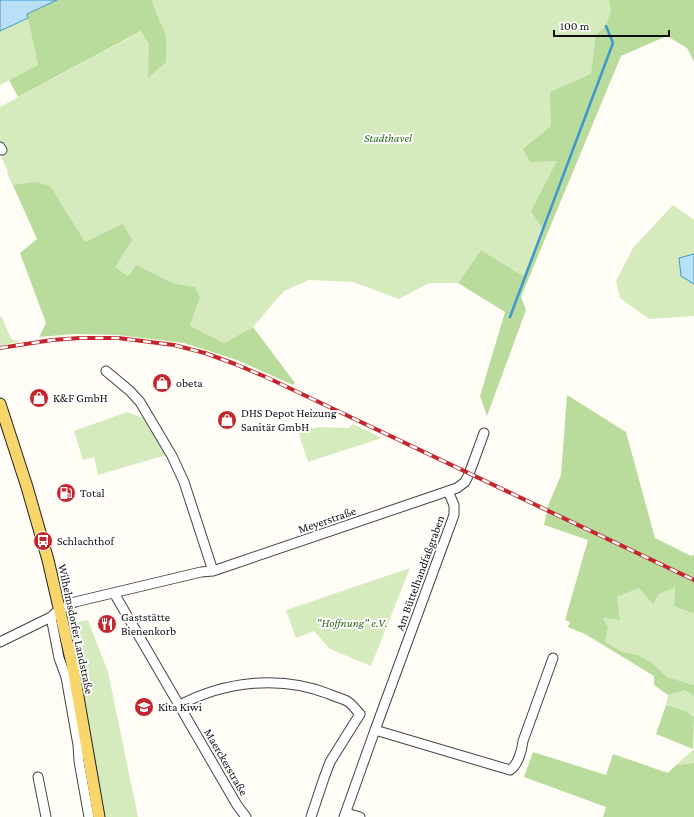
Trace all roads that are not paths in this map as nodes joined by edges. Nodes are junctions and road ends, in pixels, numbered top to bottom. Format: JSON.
{"nodes":[{"id":1,"x":106,"y":371,"type":"dead end"},
{"id":2,"x":0,"y":404,"type":"edge"},
{"id":3,"x":484,"y":433,"type":"dead end"},
{"id":4,"x":448,"y":491,"type":"junction"},
{"id":5,"x":213,"y":571,"type":"junction"},
{"id":6,"x":114,"y":593,"type":"junction"},
{"id":7,"x":55,"y":614,"type":"junction"},
{"id":8,"x":0,"y":642,"type":"edge"},
{"id":9,"x":553,"y":658,"type":"dead end"},
{"id":10,"x":180,"y":705,"type":"junction"},
{"id":11,"x":375,"y":730,"type":"junction"},
{"id":12,"x":82,"y":745,"type":"junction"},
{"id":13,"x":38,"y":777,"type":"dead end"},
{"id":14,"x":345,"y":815,"type":"edge"},
{"id":15,"x":46,"y":817,"type":"edge"},
{"id":16,"x":89,"y":817,"type":"edge"},
{"id":17,"x":99,"y":817,"type":"edge"},
{"id":18,"x":246,"y":817,"type":"edge"},
{"id":19,"x":311,"y":817,"type":"edge"},
{"id":20,"x":360,"y":817,"type":"edge"}],
"edges":[{"from":1,"to":5,"type":"street"},
{"from":2,"to":7,"type":"main road","name":"Wilhelmsdorfer Landstraße"},
{"from":3,"to":4,"type":"street"},
{"from":4,"to":5,"type":"street","name":"Meyerstraße"},
{"from":4,"to":11,"type":"street","name":"Am Büttelhandfaßgraben"},
{"from":5,"to":6,"type":"street","name":"Meyerstraße"},
{"from":6,"to":7,"type":"street","name":"Meyerstraße"},
{"from":6,"to":10,"type":"street","name":"Maerckerstraße"},
{"from":7,"to":8,"type":"street","name":"Meyerstraße"},
{"from":7,"to":12,"type":"main road","name":"Wilhelmsdorfer Landstraße"},
{"from":9,"to":11,"type":"street"},
{"from":10,"to":18,"type":"street","name":"Maerckerstraße"},
{"from":10,"to":19,"type":"street"},
{"from":11,"to":14,"type":"street","name":"Am Büttelhandfaßgraben"},
{"from":12,"to":16,"type":"street","name":"Wilhelmsdorfer Landstraße"},
{"from":12,"to":17,"type":"main road","name":"Wilhelmsdorfer Landstraße"},
{"from":13,"to":15,"type":"street"},
{"from":14,"to":20,"type":"street","name":"Am Büttelhandfaßgraben"}]}
